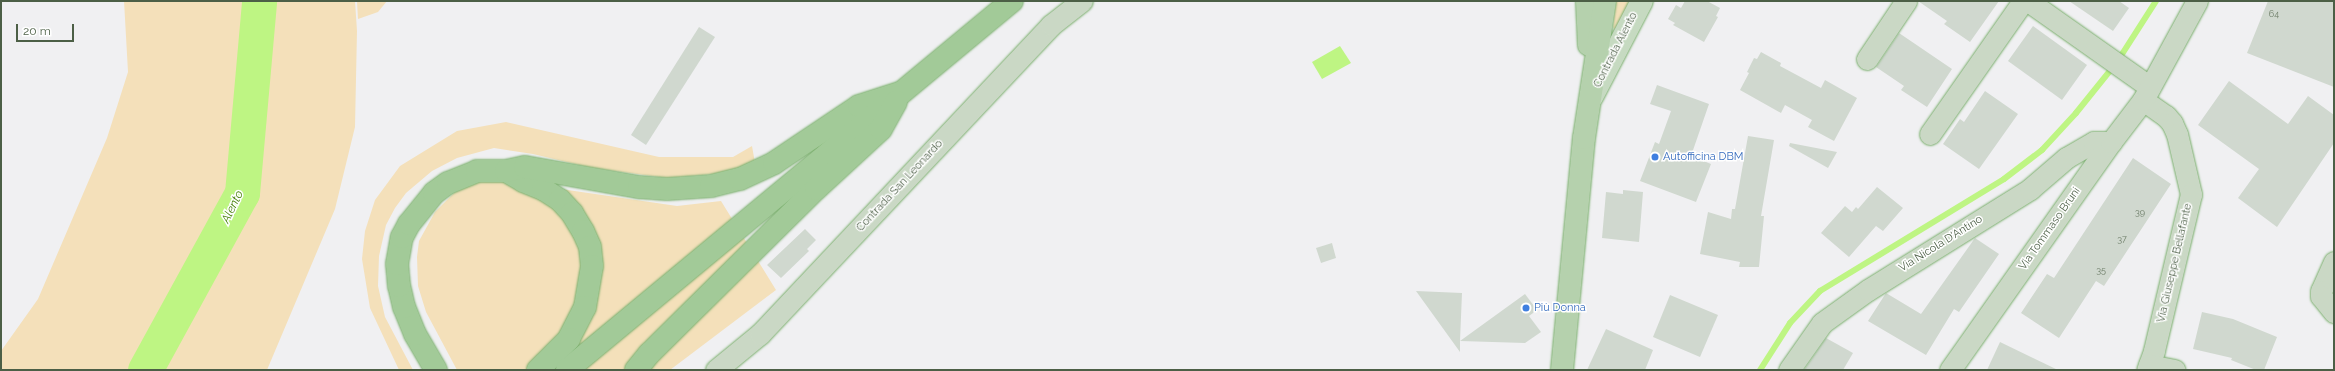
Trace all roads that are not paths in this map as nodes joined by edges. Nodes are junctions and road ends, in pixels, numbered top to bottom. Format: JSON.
{"nodes":[{"id":1,"x":1012,"y":1,"type":"edge"},
{"id":2,"x":1082,"y":1,"type":"edge"},
{"id":3,"x":1587,"y":1,"type":"edge"},
{"id":4,"x":1605,"y":1,"type":"edge"},
{"id":5,"x":1642,"y":1,"type":"edge"},
{"id":6,"x":1906,"y":1,"type":"edge"},
{"id":7,"x":2023,"y":1,"type":"edge"},
{"id":8,"x":2028,"y":1,"type":"edge"},
{"id":9,"x":2197,"y":1,"type":"edge"},
{"id":10,"x":1866,"y":59,"type":"dead end"},
{"id":11,"x":902,"y":92,"type":"junction"},
{"id":12,"x":2146,"y":93,"type":"junction"},
{"id":13,"x":1591,"y":100,"type":"junction"},
{"id":14,"x":1930,"y":134,"type":"dead end"},
{"id":15,"x":2110,"y":142,"type":"junction"},
{"id":16,"x":506,"y":171,"type":"junction"},
{"id":17,"x":2334,"y":262,"type":"edge"},
{"id":18,"x":2334,"y":312,"type":"edge"},
{"id":19,"x":2148,"y":367,"type":"edge"},
{"id":20,"x":436,"y":370,"type":"edge"},
{"id":21,"x":538,"y":370,"type":"edge"},
{"id":22,"x":566,"y":370,"type":"edge"},
{"id":23,"x":636,"y":370,"type":"edge"},
{"id":24,"x":716,"y":370,"type":"edge"},
{"id":25,"x":1562,"y":370,"type":"edge"},
{"id":26,"x":1789,"y":370,"type":"edge"},
{"id":27,"x":1950,"y":370,"type":"edge"},
{"id":28,"x":2175,"y":370,"type":"edge"}],
"edges":[{"from":1,"to":11,"type":"highway"},
{"from":2,"to":24,"type":"street","name":"Contrada San Leonardo"},
{"from":3,"to":13,"type":"main road"},
{"from":4,"to":13,"type":"main road"},
{"from":5,"to":13,"type":"main road","name":"Contrada Alento"},
{"from":6,"to":10,"type":"street"},
{"from":7,"to":14,"type":"street"},
{"from":8,"to":12,"type":"street"},
{"from":9,"to":12,"type":"street","name":"Via Tommaso Bruni"},
{"from":11,"to":16,"type":"highway"},
{"from":11,"to":22,"type":"highway"},
{"from":11,"to":23,"type":"highway"},
{"from":12,"to":15,"type":"street","name":"Via Tommaso Bruni"},
{"from":12,"to":19,"type":"street","name":"Via Giuseppe Bellafante"},
{"from":13,"to":25,"type":"main road"},
{"from":15,"to":26,"type":"street","name":"Via Nicola D'Antino"},
{"from":15,"to":27,"type":"street","name":"Via Tommaso Bruni"},
{"from":16,"to":20,"type":"highway"},
{"from":16,"to":21,"type":"highway"},
{"from":17,"to":18,"type":"street"},
{"from":19,"to":28,"type":"street"}]}
